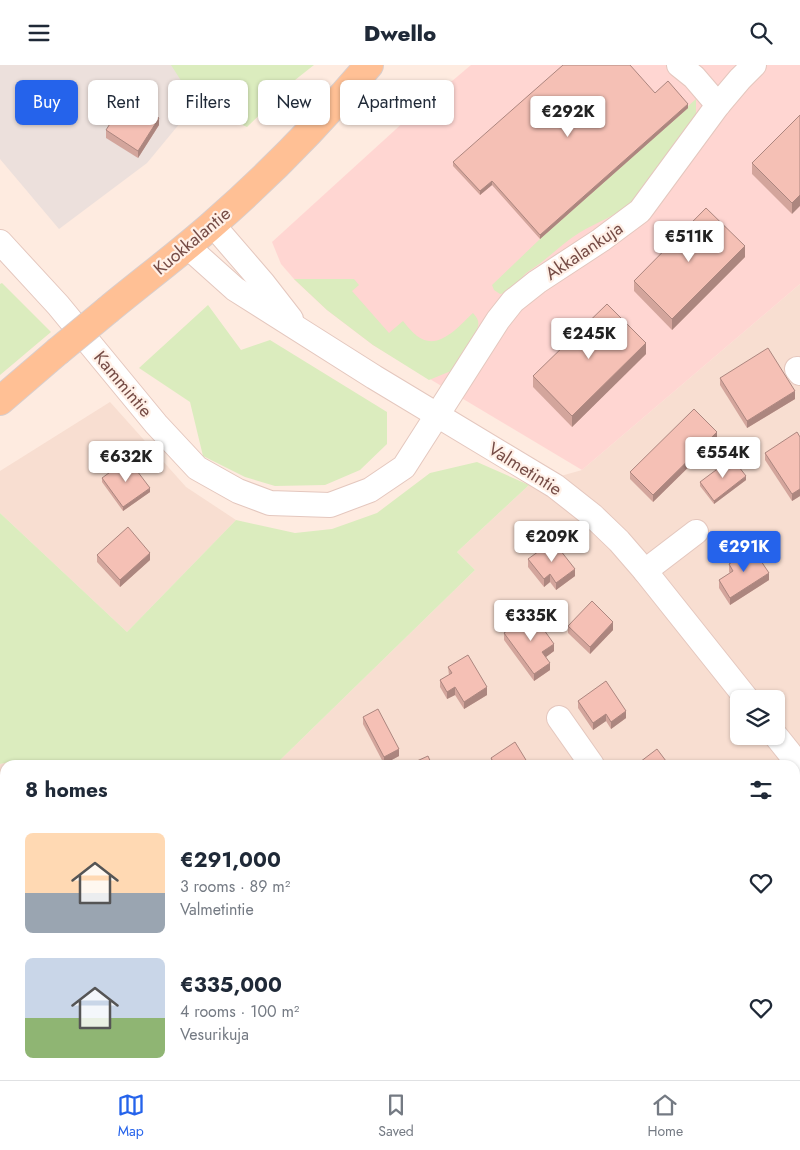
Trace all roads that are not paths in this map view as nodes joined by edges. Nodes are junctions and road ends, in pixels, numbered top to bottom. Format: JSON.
{"nodes":[{"id":1,"x":369,"y":65,"type":"edge"},
{"id":2,"x":679,"y":65,"type":"edge"},
{"id":3,"x":754,"y":65,"type":"edge"},
{"id":4,"x":718,"y":105,"type":"junction"},
{"id":5,"x":213,"y":225,"type":"junction"},
{"id":6,"x":1,"y":245,"type":"edge"},
{"id":7,"x":187,"y":246,"type":"junction"},
{"id":8,"x":301,"y":332,"type":"junction"},
{"id":9,"x":0,"y":401,"type":"edge"},
{"id":10,"x":436,"y":415,"type":"junction"},
{"id":11,"x":696,"y":532,"type":"dead end"},
{"id":12,"x":646,"y":571,"type":"junction"},
{"id":13,"x":740,"y":690,"type":"edge"},
{"id":14,"x":559,"y":718,"type":"dead end"},
{"id":15,"x":783,"y":745,"type":"edge"},
{"id":16,"x":588,"y":760,"type":"edge"},
{"id":17,"x":795,"y":760,"type":"edge"}],
"edges":[{"from":1,"to":5,"type":"main road","name":"Kuokkalantie"},
{"from":2,"to":4,"type":"street"},
{"from":3,"to":4,"type":"street","name":"Akkalankuja"},
{"from":4,"to":10,"type":"street","name":"Akkalankuja"},
{"from":5,"to":7,"type":"main road","name":"Kuokkalantie"},
{"from":5,"to":8,"type":"street","name":"Valmetintie"},
{"from":6,"to":10,"type":"street","name":"Kammintie"},
{"from":7,"to":8,"type":"street","name":"Valmetintie"},
{"from":7,"to":9,"type":"main road","name":"Kuokkalantie","bridge":true},
{"from":8,"to":10,"type":"street","name":"Valmetintie"},
{"from":10,"to":12,"type":"street","name":"Valmetintie"},
{"from":11,"to":12,"type":"street"},
{"from":12,"to":13,"type":"street","name":"Valmetintie"},
{"from":14,"to":16,"type":"street"},
{"from":15,"to":17,"type":"street"}]}
